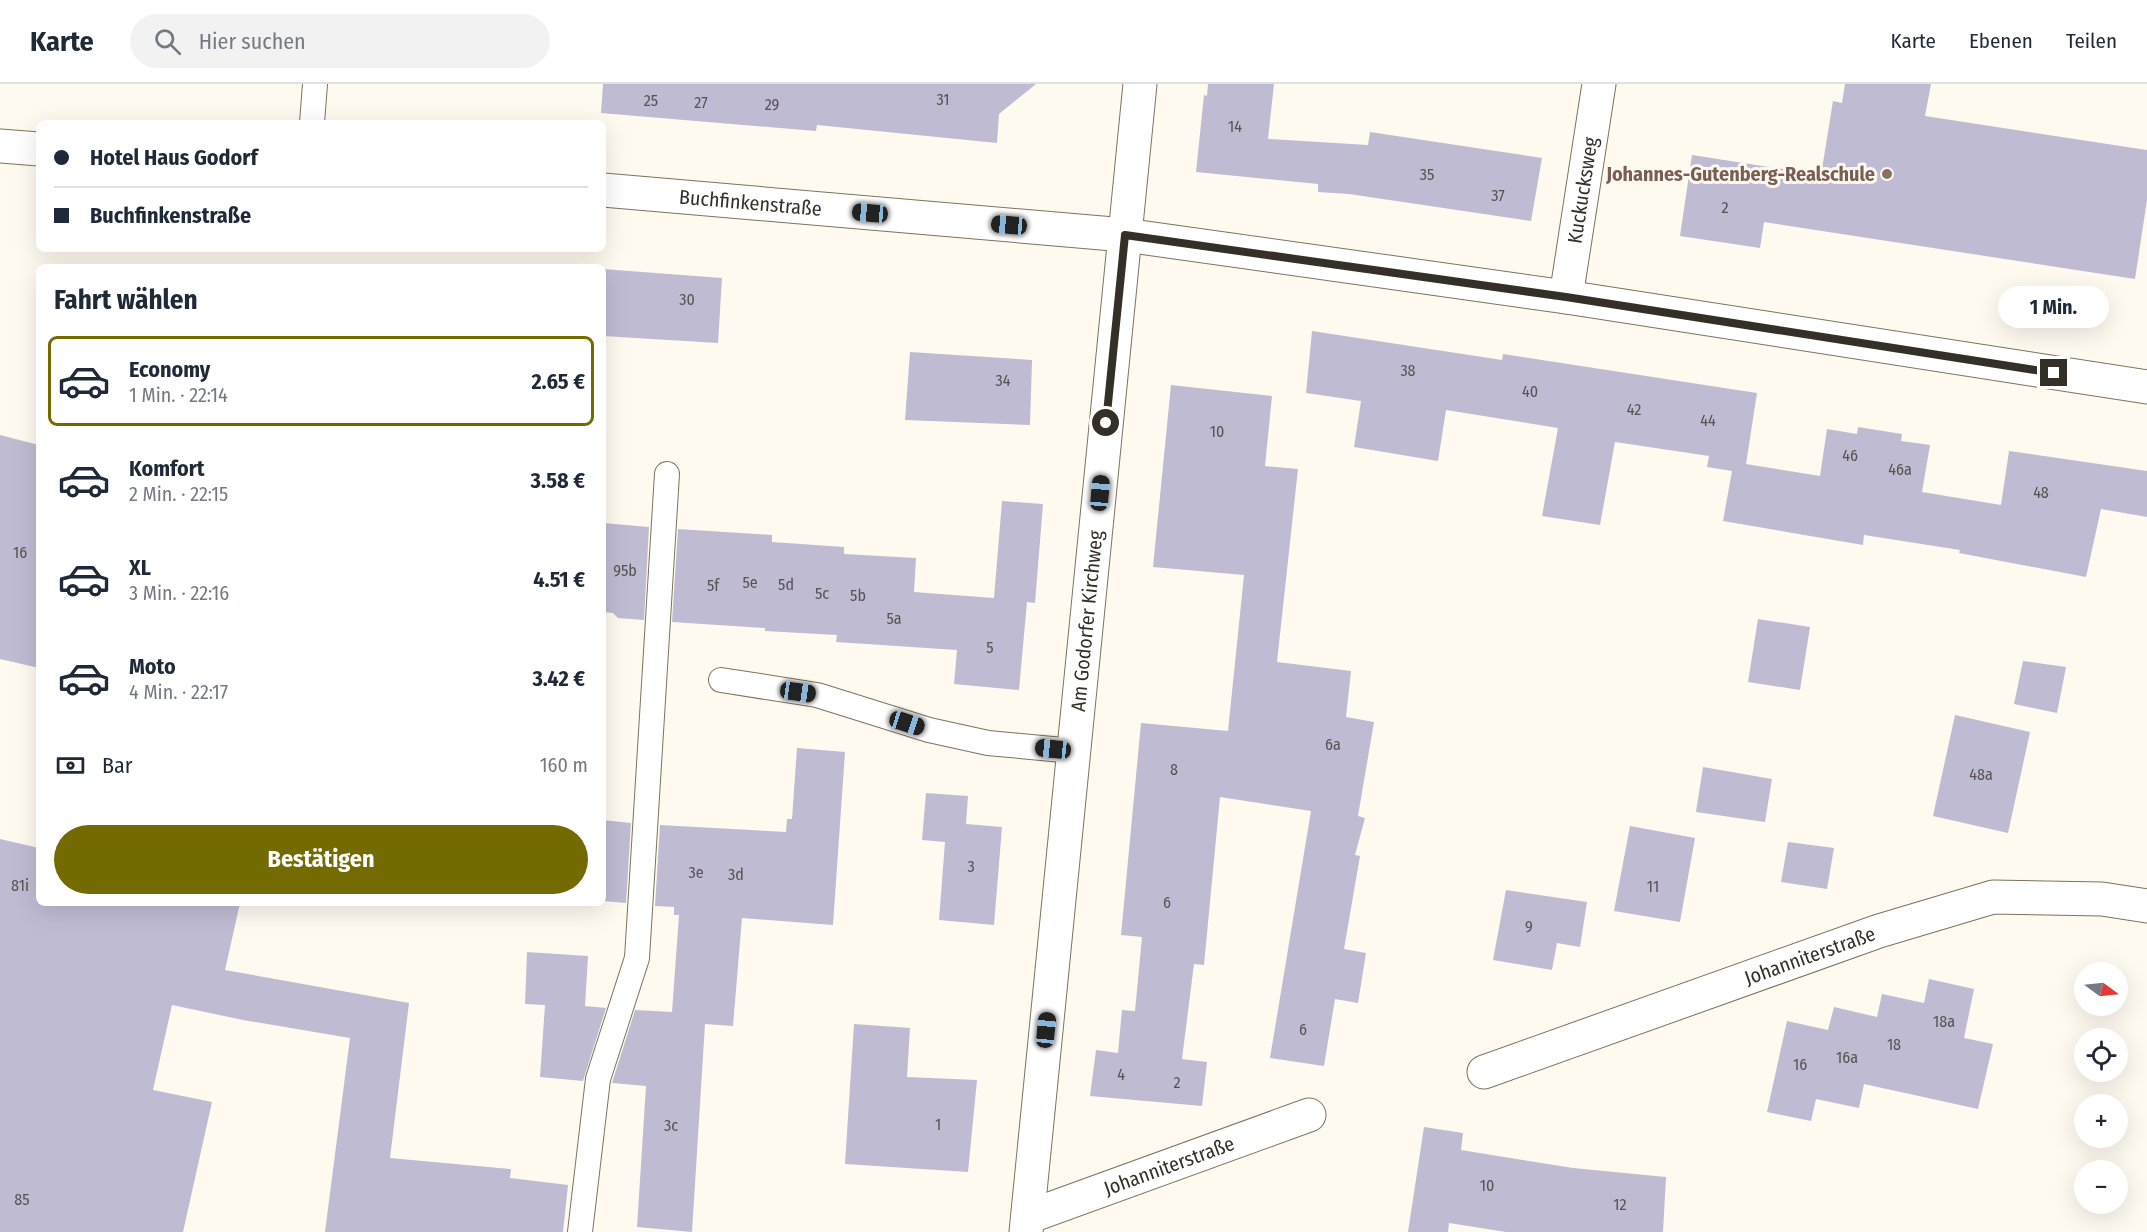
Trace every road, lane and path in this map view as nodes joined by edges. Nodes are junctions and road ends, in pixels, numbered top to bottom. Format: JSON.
{"nodes":[{"id":1,"x":315,"y":84,"type":"edge"},
{"id":2,"x":1140,"y":84,"type":"edge"},
{"id":3,"x":1599,"y":84,"type":"edge"},
{"id":4,"x":312,"y":120,"type":"edge"},
{"id":5,"x":0,"y":146,"type":"edge"},
{"id":6,"x":36,"y":148,"type":"edge"},
{"id":7,"x":606,"y":190,"type":"edge"},
{"id":8,"x":1125,"y":235,"type":"junction"},
{"id":9,"x":1566,"y":297,"type":"junction"},
{"id":10,"x":2147,"y":387,"type":"edge"},
{"id":11,"x":667,"y":474,"type":"dead end"},
{"id":12,"x":721,"y":681,"type":"dead end"},
{"id":13,"x":1074,"y":751,"type":"junction"},
{"id":14,"x":2147,"y":906,"type":"edge"},
{"id":15,"x":1484,"y":1072,"type":"dead end"},
{"id":16,"x":1310,"y":1114,"type":"dead end"},
{"id":17,"x":1027,"y":1224,"type":"edge"},
{"id":18,"x":580,"y":1232,"type":"edge"}],
"edges":[{"from":1,"to":4,"type":"lane"},
{"from":2,"to":8,"type":"street","name":"Am Godorfer Kirchweg"},
{"from":3,"to":9,"type":"street","name":"Kuckucksweg"},
{"from":5,"to":6,"type":"street"},
{"from":7,"to":8,"type":"street","name":"Buchfinkenstraße"},
{"from":8,"to":9,"type":"street","name":"Buchfinkenstraße"},
{"from":8,"to":13,"type":"street","name":"Am Godorfer Kirchweg"},
{"from":9,"to":10,"type":"street","name":"Buchfinkenstraße"},
{"from":11,"to":18,"type":"lane"},
{"from":12,"to":13,"type":"lane"},
{"from":13,"to":17,"type":"street","name":"Am Godorfer Kirchweg"},
{"from":14,"to":15,"type":"street","name":"Johanniterstraße"},
{"from":16,"to":17,"type":"street","name":"Johanniterstraße"}]}
